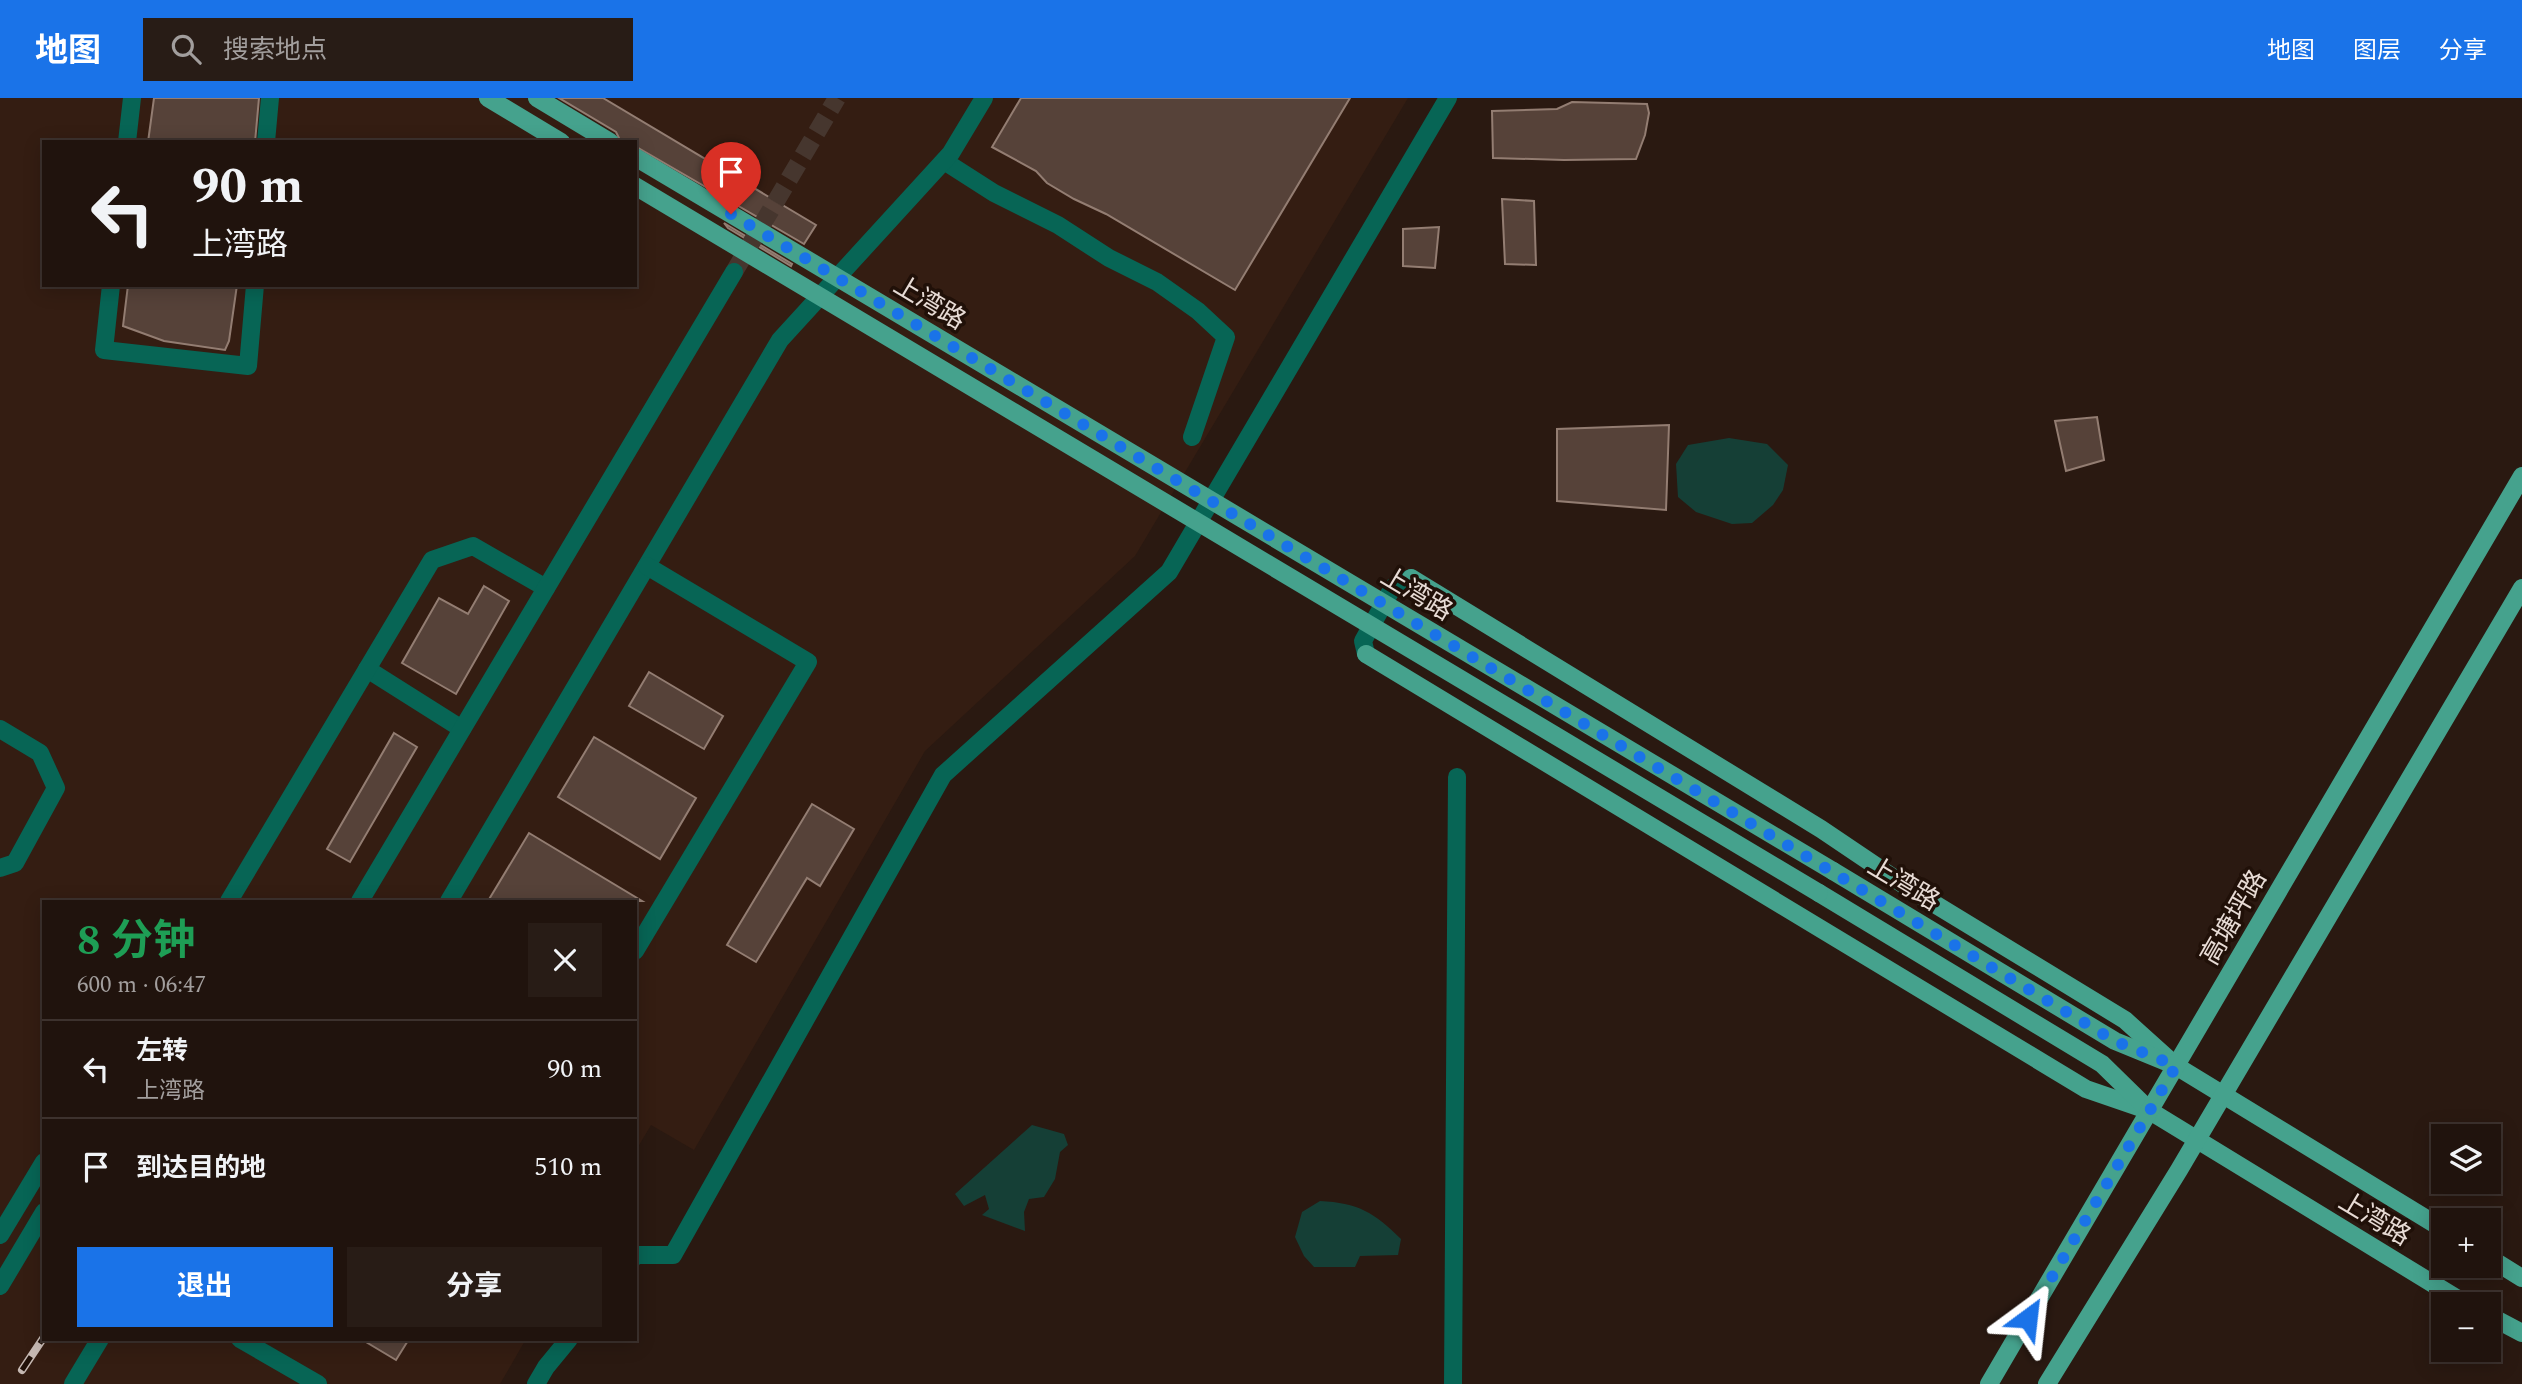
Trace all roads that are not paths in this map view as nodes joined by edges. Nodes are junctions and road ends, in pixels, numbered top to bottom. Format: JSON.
{"nodes":[{"id":1,"x":132,"y":98,"type":"edge"},
{"id":2,"x":270,"y":98,"type":"edge"},
{"id":3,"x":488,"y":98,"type":"edge"},
{"id":4,"x":537,"y":98,"type":"edge"},
{"id":5,"x":984,"y":98,"type":"edge"},
{"id":6,"x":1448,"y":98,"type":"edge"},
{"id":7,"x":127,"y":140,"type":"edge"},
{"id":8,"x":266,"y":140,"type":"edge"},
{"id":9,"x":558,"y":140,"type":"edge"},
{"id":10,"x":607,"y":140,"type":"edge"},
{"id":11,"x":637,"y":158,"type":"edge"},
{"id":12,"x":944,"y":161,"type":"junction"},
{"id":13,"x":637,"y":187,"type":"edge"},
{"id":14,"x":734,"y":272,"type":"tunnel mouth"},
{"id":15,"x":111,"y":287,"type":"edge"},
{"id":16,"x":255,"y":287,"type":"edge"},
{"id":17,"x":1192,"y":437,"type":"dead end"},
{"id":18,"x":2522,"y":476,"type":"edge"},
{"id":19,"x":647,"y":566,"type":"junction"},
{"id":20,"x":1411,"y":578,"type":"joint"},
{"id":21,"x":546,"y":588,"type":"junction"},
{"id":22,"x":2522,"y":588,"type":"edge"},
{"id":23,"x":1366,"y":654,"type":"joint"},
{"id":24,"x":367,"y":669,"type":"junction"},
{"id":25,"x":0,"y":729,"type":"edge"},
{"id":26,"x":462,"y":729,"type":"junction"},
{"id":27,"x":1457,"y":777,"type":"dead end"},
{"id":28,"x":0,"y":868,"type":"edge"},
{"id":29,"x":230,"y":900,"type":"edge"},
{"id":30,"x":361,"y":900,"type":"edge"},
{"id":31,"x":450,"y":900,"type":"edge"},
{"id":32,"x":637,"y":948,"type":"edge"},
{"id":33,"x":2176,"y":1066,"type":"junction"},
{"id":34,"x":2223,"y":1095,"type":"junction"},
{"id":35,"x":2150,"y":1111,"type":"junction"},
{"id":36,"x":2197,"y":1140,"type":"junction"},
{"id":37,"x":42,"y":1165,"type":"edge"},
{"id":38,"x":42,"y":1215,"type":"edge"},
{"id":39,"x":2431,"y":1222,"type":"edge"},
{"id":40,"x":0,"y":1235,"type":"edge"},
{"id":41,"x":637,"y":1255,"type":"edge"},
{"id":42,"x":2501,"y":1265,"type":"edge"},
{"id":43,"x":2522,"y":1278,"type":"edge"},
{"id":44,"x":0,"y":1286,"type":"edge"},
{"id":45,"x":2446,"y":1292,"type":"edge"},
{"id":46,"x":2501,"y":1322,"type":"edge"},
{"id":47,"x":2522,"y":1333,"type":"edge"},
{"id":48,"x":99,"y":1341,"type":"edge"},
{"id":49,"x":243,"y":1341,"type":"edge"},
{"id":50,"x":567,"y":1341,"type":"edge"},
{"id":51,"x":73,"y":1384,"type":"edge"},
{"id":52,"x":318,"y":1384,"type":"edge"},
{"id":53,"x":536,"y":1384,"type":"edge"},
{"id":54,"x":1453,"y":1384,"type":"edge"},
{"id":55,"x":1989,"y":1384,"type":"edge"},
{"id":56,"x":2047,"y":1384,"type":"edge"}],
"edges":[{"from":1,"to":7,"type":"street"},
{"from":2,"to":8,"type":"street"},
{"from":3,"to":9,"type":"main road"},
{"from":4,"to":10,"type":"main road"},
{"from":5,"to":12,"type":"street"},
{"from":6,"to":41,"type":"street"},
{"from":11,"to":33,"type":"main road","name":"上湾路","bridge":true},
{"from":12,"to":17,"type":"street"},
{"from":12,"to":19,"type":"street"},
{"from":13,"to":35,"type":"main road","name":"上湾路","bridge":true},
{"from":14,"to":21,"type":"street"},
{"from":15,"to":16,"type":"street"},
{"from":18,"to":33,"type":"main road","name":"高塘坪路"},
{"from":19,"to":31,"type":"street"},
{"from":19,"to":32,"type":"street"},
{"from":20,"to":23,"type":"street"},
{"from":20,"to":33,"type":"main road","name":"上湾路"},
{"from":21,"to":24,"type":"street"},
{"from":21,"to":26,"type":"street"},
{"from":22,"to":34,"type":"main road"},
{"from":23,"to":35,"type":"main road","name":"上湾路"},
{"from":24,"to":26,"type":"street"},
{"from":24,"to":29,"type":"street"},
{"from":25,"to":28,"type":"street"},
{"from":26,"to":30,"type":"street"},
{"from":27,"to":54,"type":"street"},
{"from":33,"to":34,"type":"main road","name":"上湾路"},
{"from":33,"to":35,"type":"main road","name":"高塘坪路"},
{"from":34,"to":36,"type":"main road"},
{"from":34,"to":39,"type":"main road","name":"上湾路"},
{"from":35,"to":36,"type":"main road","name":"上湾路"},
{"from":35,"to":55,"type":"main road","name":"高塘坪路"},
{"from":36,"to":45,"type":"main road","name":"上湾路"},
{"from":36,"to":56,"type":"main road"},
{"from":37,"to":40,"type":"street"},
{"from":38,"to":44,"type":"street"},
{"from":42,"to":43,"type":"main road"},
{"from":46,"to":47,"type":"main road"},
{"from":48,"to":51,"type":"street"},
{"from":49,"to":52,"type":"street"},
{"from":50,"to":53,"type":"street"}]}
